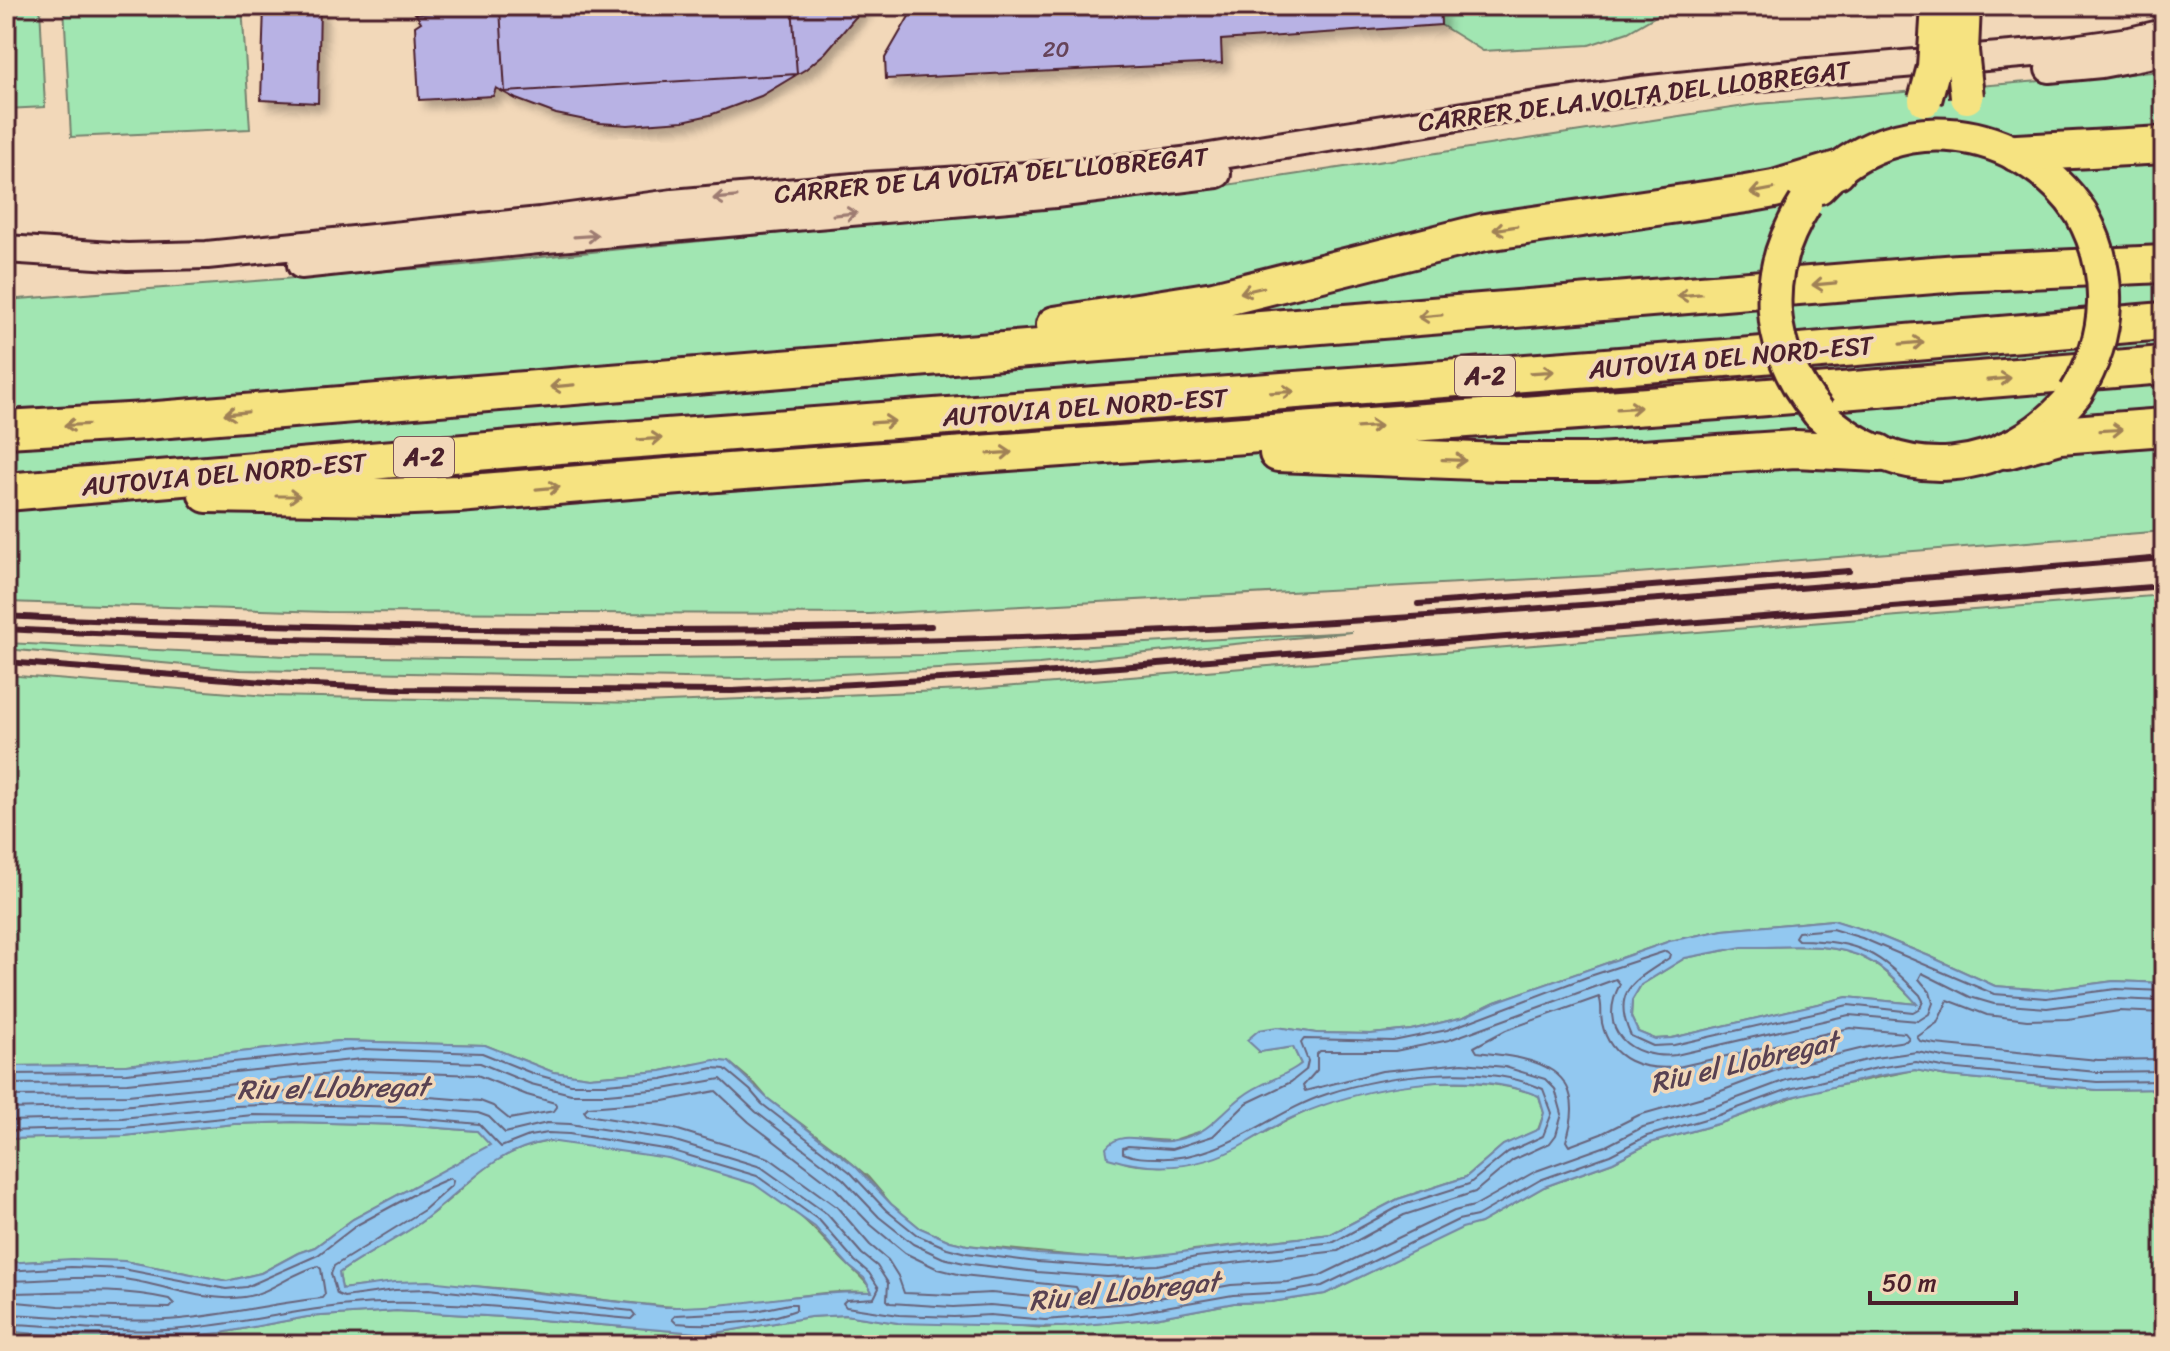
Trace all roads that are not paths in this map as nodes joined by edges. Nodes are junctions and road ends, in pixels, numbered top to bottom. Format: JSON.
{"nodes":[{"id":1,"x":1938,"y":6,"type":"edge"},
{"id":2,"x":1964,"y":6,"type":"edge"},
{"id":3,"x":2164,"y":33,"type":"edge"},
{"id":4,"x":2164,"y":52,"type":"edge"},
{"id":5,"x":1901,"y":139,"type":"junction"},
{"id":6,"x":2154,"y":147,"type":"edge"},
{"id":7,"x":2005,"y":148,"type":"junction"},
{"id":8,"x":1837,"y":170,"type":"junction"},
{"id":9,"x":2164,"y":244,"type":"edge"},
{"id":10,"x":6,"y":249,"type":"edge"},
{"id":11,"x":2164,"y":264,"type":"edge"},
{"id":12,"x":6,"y":266,"type":"edge"},
{"id":13,"x":1958,"y":273,"type":"junction"},
{"id":14,"x":2164,"y":321,"type":"edge"},
{"id":15,"x":2164,"y":365,"type":"edge"},
{"id":16,"x":640,"y":379,"type":"junction"},
{"id":17,"x":2164,"y":427,"type":"edge"},
{"id":18,"x":6,"y":429,"type":"edge"},
{"id":19,"x":1096,"y":447,"type":"junction"},
{"id":20,"x":2007,"y":450,"type":"junction"},
{"id":21,"x":1879,"y":453,"type":"junction"},
{"id":22,"x":42,"y":489,"type":"junction"},
{"id":23,"x":6,"y":492,"type":"edge"}],
"edges":[{"from":1,"to":5,"type":"main road","bridge":true},
{"from":2,"to":7,"type":"main road","bridge":true},
{"from":3,"to":10,"type":"street","name":"CARRER DE LA VOLTA DEL LLOBREGAT","one_way":true},
{"from":12,"to":4,"type":"street","name":"CARRER DE LA VOLTA DEL LLOBREGAT","one_way":true},
{"from":5,"to":7,"type":"main road"},
{"from":5,"to":8,"type":"main road"},
{"from":6,"to":7,"type":"highway"},
{"from":7,"to":20,"type":"main road","bridge":true},
{"from":8,"to":16,"type":"highway","one_way":true},
{"from":8,"to":21,"type":"main road","bridge":true},
{"from":9,"to":13,"type":"highway"},
{"from":11,"to":13,"type":"highway","number":"A-2"},
{"from":13,"to":16,"type":"highway","number":"A-2","one_way":true},
{"from":22,"to":14,"type":"highway","name":"AUTOVIA DEL NORD-EST","number":"A-2","one_way":true},
{"from":19,"to":15,"type":"highway","one_way":true},
{"from":16,"to":18,"type":"highway","number":"A-2","one_way":true},
{"from":20,"to":17,"type":"highway","one_way":true},
{"from":19,"to":21,"type":"highway","one_way":true},
{"from":22,"to":19,"type":"highway","one_way":true},
{"from":20,"to":21,"type":"main road"},
{"from":22,"to":23,"type":"highway","name":"AUTOVIA DEL NORD-EST","number":"A-2"}]}
